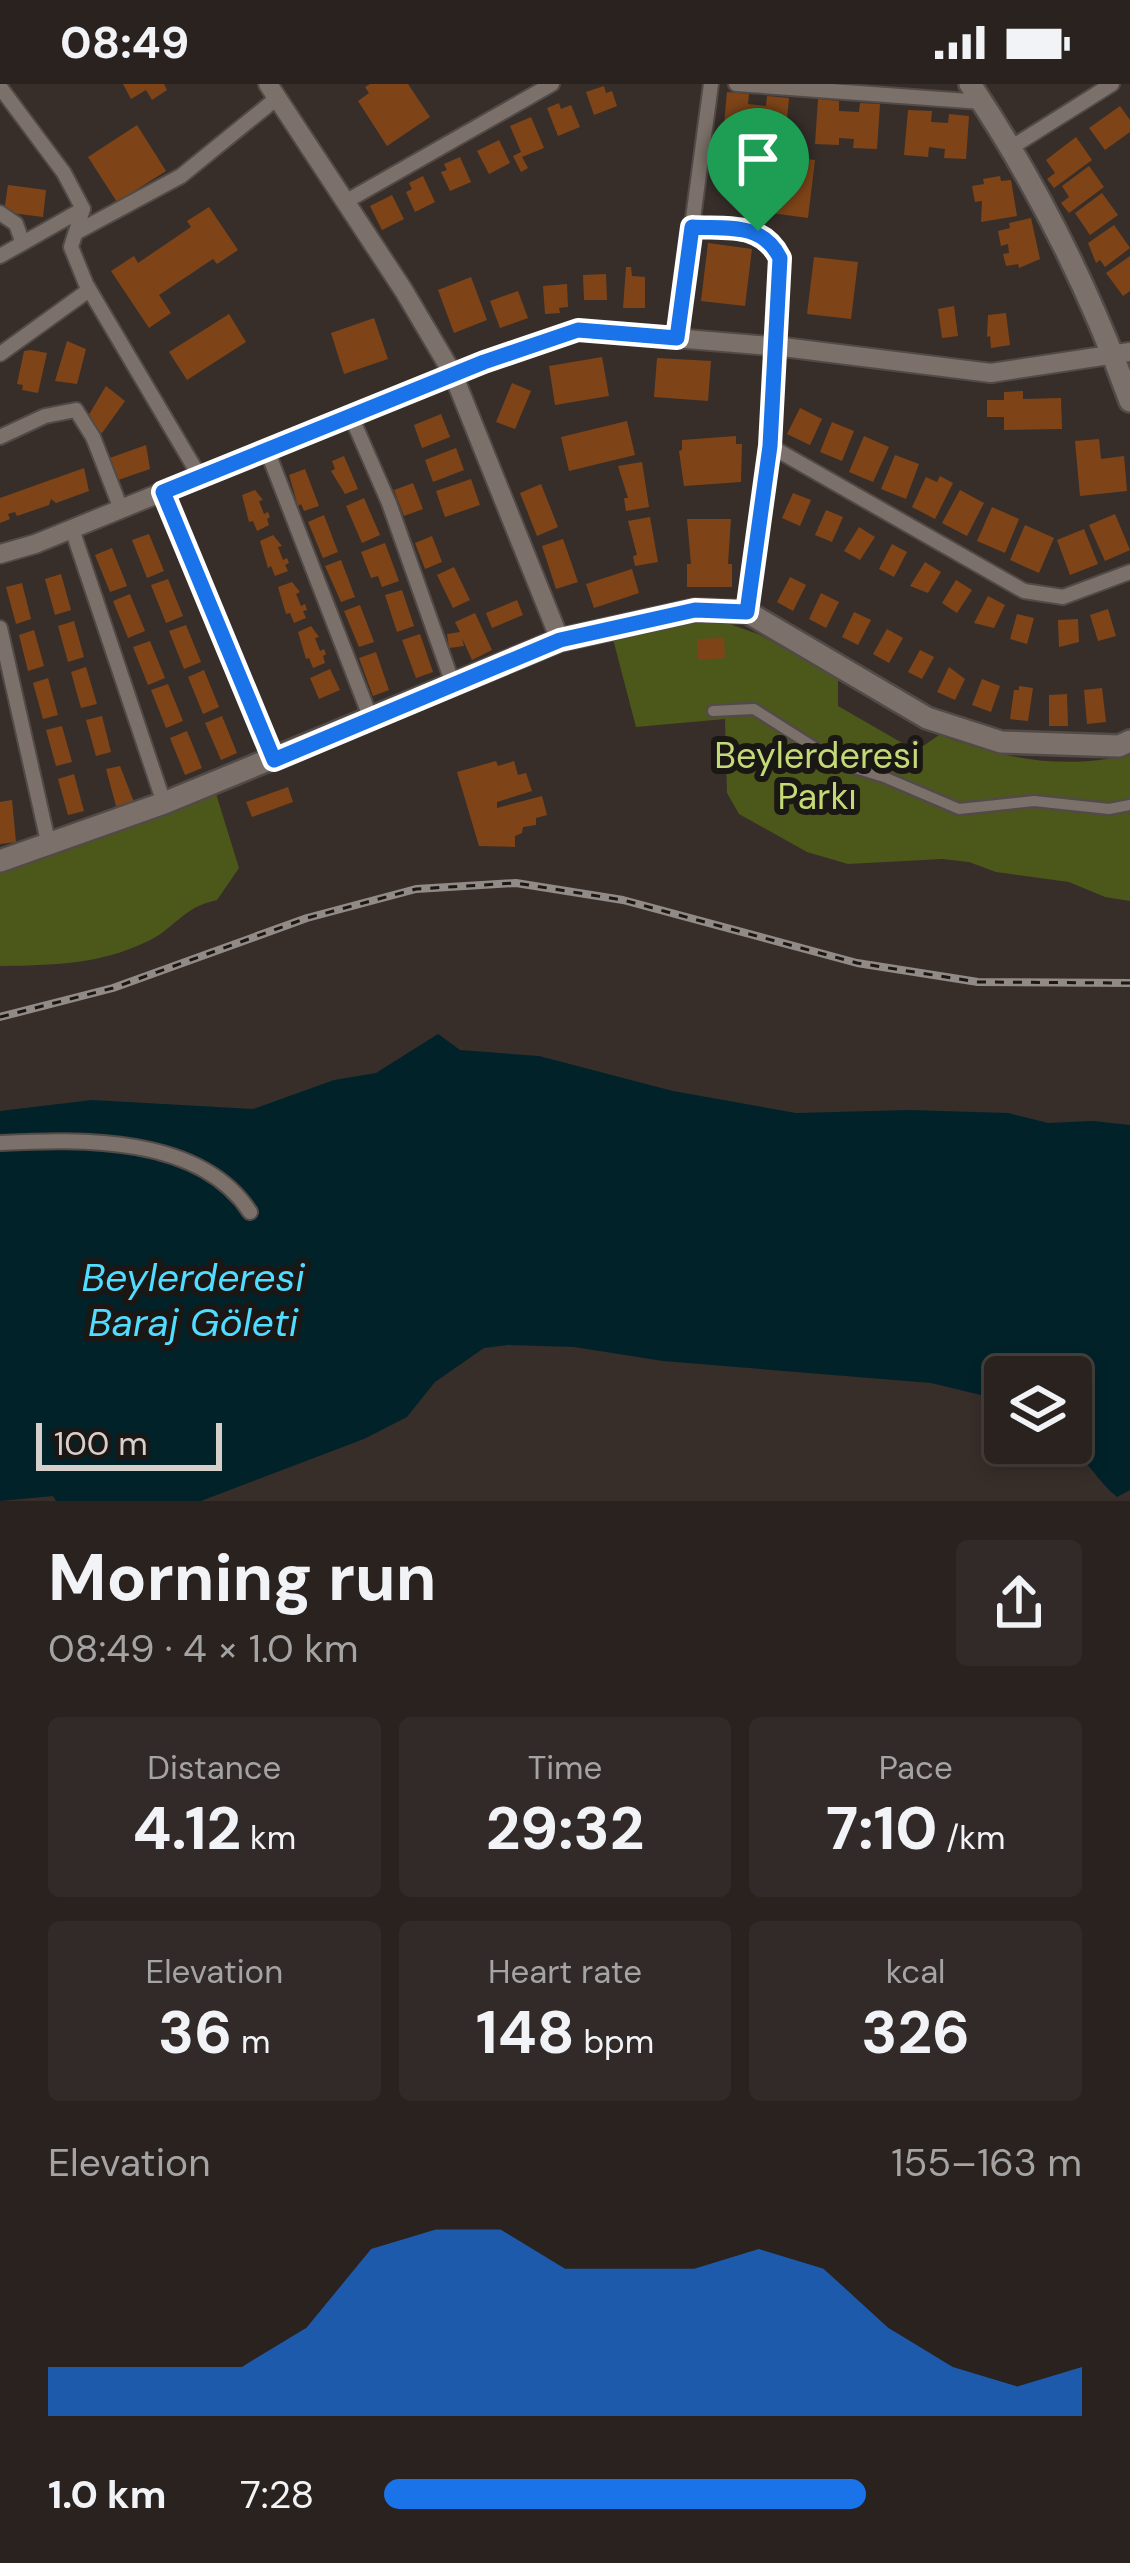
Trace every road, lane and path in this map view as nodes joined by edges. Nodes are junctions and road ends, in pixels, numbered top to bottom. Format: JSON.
{"nodes":[{"id":1,"x":552,"y":84,"type":"edge"},
{"id":2,"x":711,"y":84,"type":"edge"},
{"id":3,"x":736,"y":84,"type":"edge"},
{"id":4,"x":1112,"y":84,"type":"edge"},
{"id":5,"x":0,"y":87,"type":"edge"},
{"id":6,"x":272,"y":91,"type":"edge"},
{"id":7,"x":976,"y":93,"type":"edge"},
{"id":8,"x":1012,"y":147,"type":"junction"},
{"id":9,"x":345,"y":202,"type":"junction"},
{"id":10,"x":82,"y":209,"type":"junction"},
{"id":11,"x":0,"y":213,"type":"edge"},
{"id":12,"x":692,"y":227,"type":"junction"},
{"id":13,"x":77,"y":232,"type":"junction"},
{"id":14,"x":22,"y":241,"type":"junction"},
{"id":15,"x":0,"y":256,"type":"edge"},
{"id":16,"x":89,"y":290,"type":"junction"},
{"id":17,"x":677,"y":338,"type":"junction"},
{"id":18,"x":775,"y":346,"type":"junction"},
{"id":19,"x":0,"y":354,"type":"edge"},
{"id":20,"x":1122,"y":354,"type":"edge"},
{"id":21,"x":453,"y":374,"type":"junction"},
{"id":22,"x":1130,"y":401,"type":"edge"},
{"id":23,"x":351,"y":416,"type":"junction"},
{"id":24,"x":0,"y":437,"type":"edge"},
{"id":25,"x":770,"y":446,"type":"junction"},
{"id":26,"x":268,"y":450,"type":"junction"},
{"id":27,"x":200,"y":477,"type":"junction"},
{"id":28,"x":163,"y":492,"type":"junction"},
{"id":29,"x":121,"y":509,"type":"junction"},
{"id":30,"x":72,"y":529,"type":"junction"},
{"id":31,"x":0,"y":554,"type":"edge"},
{"id":32,"x":1130,"y":572,"type":"edge"},
{"id":33,"x":747,"y":612,"type":"junction"},
{"id":34,"x":0,"y":628,"type":"edge"},
{"id":35,"x":560,"y":640,"type":"junction"},
{"id":36,"x":453,"y":684,"type":"junction"},
{"id":37,"x":713,"y":711,"type":"dead end"},
{"id":38,"x":371,"y":719,"type":"junction"},
{"id":39,"x":1130,"y":741,"type":"edge"},
{"id":40,"x":274,"y":760,"type":"junction"},
{"id":41,"x":164,"y":803,"type":"junction"},
{"id":42,"x":1130,"y":805,"type":"edge"},
{"id":43,"x":49,"y":846,"type":"junction"},
{"id":44,"x":0,"y":861,"type":"edge"},
{"id":45,"x":0,"y":1143,"type":"edge"},
{"id":46,"x":250,"y":1212,"type":"dead end"}],
"edges":[{"from":1,"to":9,"type":"street"},
{"from":2,"to":12,"type":"street"},
{"from":3,"to":7,"type":"street"},
{"from":4,"to":8,"type":"street"},
{"from":5,"to":10,"type":"street"},
{"from":6,"to":9,"type":"street"},
{"from":6,"to":13,"type":"street"},
{"from":7,"to":8,"type":"main road"},
{"from":8,"to":20,"type":"main road"},
{"from":9,"to":21,"type":"street"},
{"from":10,"to":13,"type":"street"},
{"from":10,"to":14,"type":"street"},
{"from":11,"to":14,"type":"street"},
{"from":12,"to":17,"type":"street"},
{"from":12,"to":18,"type":"street"},
{"from":13,"to":16,"type":"street"},
{"from":14,"to":15,"type":"street"},
{"from":16,"to":19,"type":"street"},
{"from":16,"to":27,"type":"street"},
{"from":17,"to":18,"type":"street"},
{"from":17,"to":21,"type":"street"},
{"from":18,"to":20,"type":"street"},
{"from":18,"to":25,"type":"street"},
{"from":20,"to":22,"type":"main road"},
{"from":21,"to":23,"type":"street"},
{"from":21,"to":35,"type":"street"},
{"from":23,"to":26,"type":"street"},
{"from":23,"to":36,"type":"street"},
{"from":24,"to":29,"type":"street"},
{"from":25,"to":32,"type":"street"},
{"from":25,"to":33,"type":"street"},
{"from":26,"to":27,"type":"street"},
{"from":26,"to":38,"type":"street"},
{"from":27,"to":28,"type":"street"},
{"from":28,"to":29,"type":"street"},
{"from":28,"to":40,"type":"street"},
{"from":29,"to":30,"type":"street"},
{"from":30,"to":31,"type":"street"},
{"from":30,"to":41,"type":"street"},
{"from":33,"to":35,"type":"main road"},
{"from":33,"to":39,"type":"main road"},
{"from":34,"to":43,"type":"street"},
{"from":35,"to":36,"type":"main road"},
{"from":36,"to":38,"type":"main road"},
{"from":37,"to":42,"type":"street"},
{"from":38,"to":40,"type":"main road"},
{"from":40,"to":41,"type":"main road"},
{"from":41,"to":43,"type":"main road"},
{"from":43,"to":44,"type":"main road"},
{"from":45,"to":46,"type":"street"}]}
